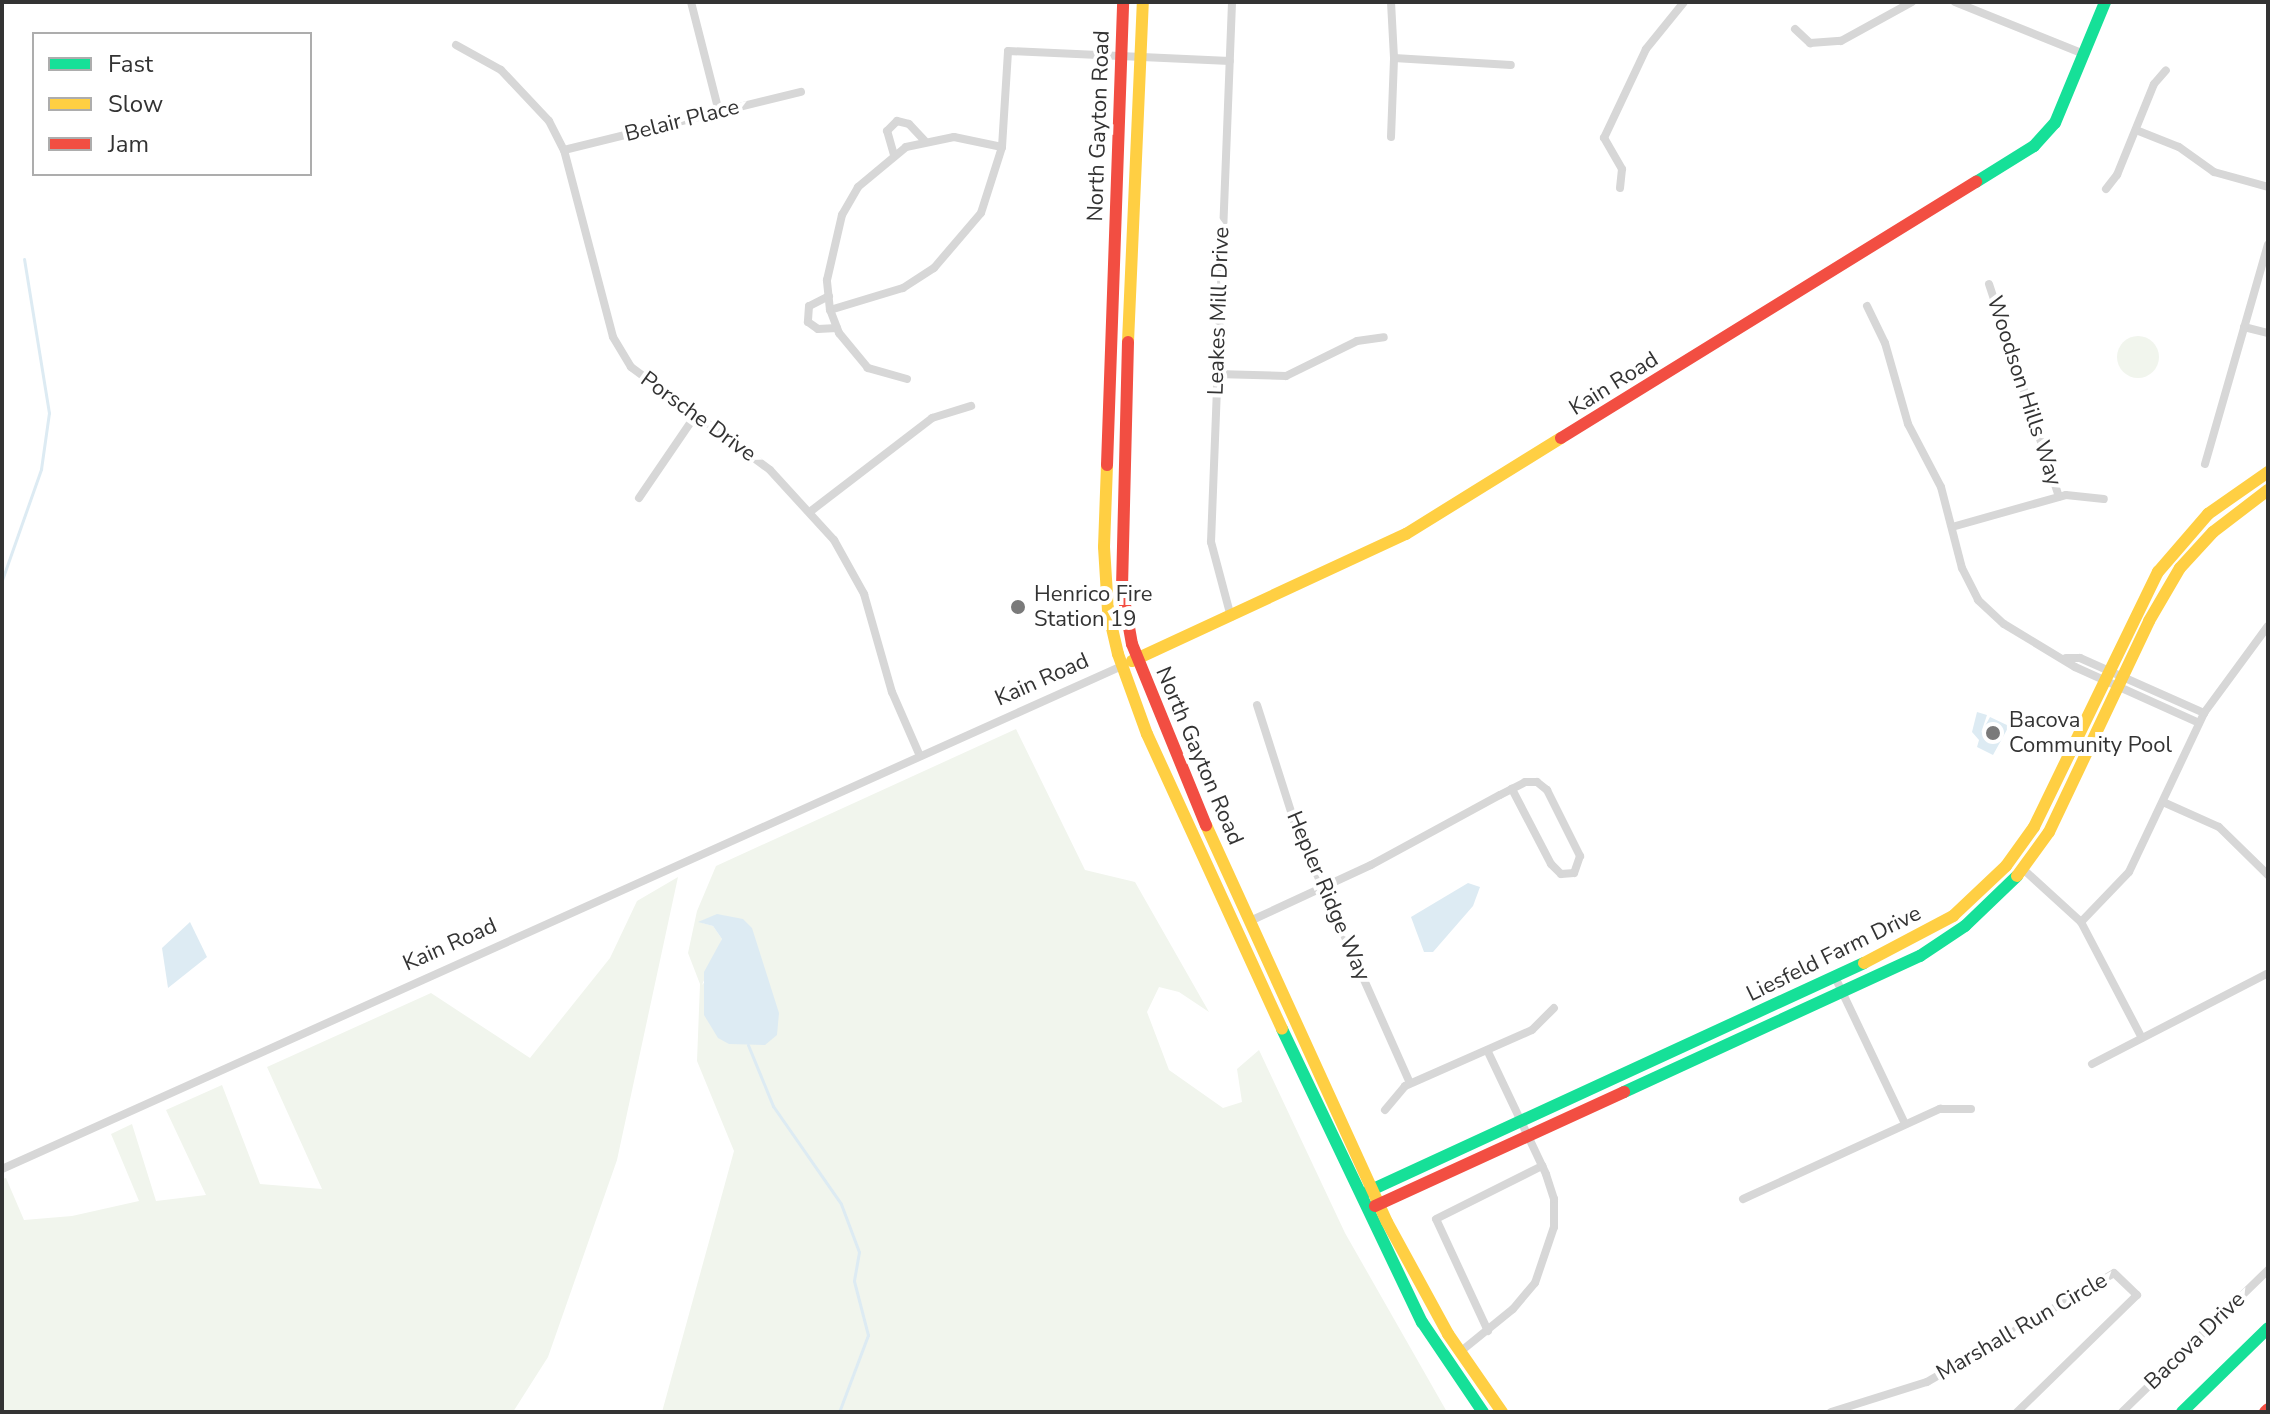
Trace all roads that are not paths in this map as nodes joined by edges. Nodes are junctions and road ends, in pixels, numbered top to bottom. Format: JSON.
{"nodes":[{"id":1,"x":691,"y":2,"type":"edge"},
{"id":2,"x":1123,"y":2,"type":"edge"},
{"id":3,"x":1143,"y":2,"type":"edge"},
{"id":4,"x":1232,"y":2,"type":"edge"},
{"id":5,"x":1391,"y":2,"type":"edge"},
{"id":6,"x":1684,"y":2,"type":"edge"},
{"id":7,"x":1912,"y":2,"type":"edge"},
{"id":8,"x":1955,"y":2,"type":"edge"},
{"id":9,"x":2105,"y":2,"type":"edge"},
{"id":10,"x":1795,"y":29,"type":"dead end"},
{"id":11,"x":456,"y":45,"type":"dead end"},
{"id":12,"x":2084,"y":54,"type":"junction"},
{"id":13,"x":1121,"y":56,"type":"junction"},
{"id":14,"x":1140,"y":57,"type":"junction"},
{"id":15,"x":1394,"y":58,"type":"junction"},
{"id":16,"x":1230,"y":61,"type":"junction"},
{"id":17,"x":1511,"y":65,"type":"dead end"},
{"id":18,"x":2166,"y":70,"type":"dead end"},
{"id":19,"x":801,"y":92,"type":"dead end"},
{"id":20,"x":719,"y":112,"type":"junction"},
{"id":21,"x":2136,"y":130,"type":"junction"},
{"id":22,"x":1391,"y":137,"type":"dead end"},
{"id":23,"x":925,"y":141,"type":"junction"},
{"id":24,"x":1002,"y":147,"type":"junction"},
{"id":25,"x":564,"y":150,"type":"junction"},
{"id":26,"x":894,"y":155,"type":"junction"},
{"id":27,"x":2268,"y":187,"type":"edge"},
{"id":28,"x":1620,"y":188,"type":"dead end"},
{"id":29,"x":2106,"y":189,"type":"dead end"},
{"id":30,"x":2268,"y":245,"type":"edge"},
{"id":31,"x":1989,"y":284,"type":"dead end"},
{"id":32,"x":829,"y":296,"type":"junction"},
{"id":33,"x":1867,"y":306,"type":"dead end"},
{"id":34,"x":830,"y":310,"type":"junction"},
{"id":35,"x":2244,"y":327,"type":"junction"},
{"id":36,"x":837,"y":328,"type":"junction"},
{"id":37,"x":2268,"y":333,"type":"edge"},
{"id":38,"x":1384,"y":337,"type":"dead end"},
{"id":39,"x":1216,"y":374,"type":"junction"},
{"id":40,"x":907,"y":379,"type":"dead end"},
{"id":41,"x":971,"y":406,"type":"dead end"},
{"id":42,"x":695,"y":416,"type":"junction"},
{"id":43,"x":2205,"y":464,"type":"dead end"},
{"id":44,"x":2268,"y":472,"type":"edge"},
{"id":45,"x":2268,"y":490,"type":"edge"},
{"id":46,"x":2059,"y":497,"type":"junction"},
{"id":47,"x":639,"y":498,"type":"dead end"},
{"id":48,"x":2104,"y":499,"type":"dead end"},
{"id":49,"x":811,"y":511,"type":"junction"},
{"id":50,"x":1952,"y":527,"type":"junction"},
{"id":51,"x":1231,"y":617,"type":"junction"},
{"id":52,"x":2268,"y":626,"type":"edge"},
{"id":53,"x":2260,"y":636,"type":"junction"},
{"id":54,"x":2268,"y":643,"type":"edge"},
{"id":55,"x":1137,"y":659,"type":"junction"},
{"id":56,"x":1122,"y":666,"type":"junction"},
{"id":57,"x":2107,"y":675,"type":"junction"},
{"id":58,"x":2121,"y":682,"type":"junction"},
{"id":59,"x":1257,"y":705,"type":"dead end"},
{"id":60,"x":2204,"y":713,"type":"junction"},
{"id":61,"x":2199,"y":723,"type":"junction"},
{"id":62,"x":920,"y":756,"type":"junction"},
{"id":63,"x":1512,"y":789,"type":"junction"},
{"id":64,"x":2163,"y":802,"type":"junction"},
{"id":65,"x":2023,"y":869,"type":"junction"},
{"id":66,"x":2268,"y":875,"type":"edge"},
{"id":67,"x":1323,"y":887,"type":"junction"},
{"id":68,"x":1250,"y":921,"type":"junction"},
{"id":69,"x":2081,"y":922,"type":"junction"},
{"id":70,"x":2268,"y":973,"type":"edge"},
{"id":71,"x":1835,"y":977,"type":"junction"},
{"id":72,"x":1842,"y":991,"type":"junction"},
{"id":73,"x":1554,"y":1008,"type":"dead end"},
{"id":74,"x":2142,"y":1038,"type":"junction"},
{"id":75,"x":1487,"y":1050,"type":"junction"},
{"id":76,"x":2092,"y":1064,"type":"dead end"},
{"id":77,"x":1410,"y":1083,"type":"junction"},
{"id":78,"x":1971,"y":1109,"type":"dead end"},
{"id":79,"x":1385,"y":1110,"type":"dead end"},
{"id":80,"x":1521,"y":1121,"type":"junction"},
{"id":81,"x":1905,"y":1124,"type":"junction"},
{"id":82,"x":1528,"y":1136,"type":"junction"},
{"id":83,"x":1542,"y":1166,"type":"junction"},
{"id":84,"x":2,"y":1169,"type":"edge"},
{"id":85,"x":1373,"y":1189,"type":"junction"},
{"id":86,"x":1358,"y":1196,"type":"junction"},
{"id":87,"x":1743,"y":1199,"type":"dead end"},
{"id":88,"x":1380,"y":1204,"type":"junction"},
{"id":89,"x":1365,"y":1210,"type":"junction"},
{"id":90,"x":2268,"y":1270,"type":"edge"},
{"id":91,"x":2268,"y":1328,"type":"edge"},
{"id":92,"x":1488,"y":1331,"type":"junction"},
{"id":93,"x":1460,"y":1352,"type":"junction"},
{"id":94,"x":1483,"y":1412,"type":"edge"},
{"id":95,"x":1502,"y":1412,"type":"edge"},
{"id":96,"x":1831,"y":1412,"type":"edge"},
{"id":97,"x":2017,"y":1412,"type":"edge"},
{"id":98,"x":2122,"y":1412,"type":"edge"},
{"id":99,"x":2182,"y":1412,"type":"edge"}],
"edges":[{"from":1,"to":20,"type":"street"},
{"from":2,"to":13,"type":"main road","name":"North Gayton Road"},
{"from":3,"to":14,"type":"main road","name":"North Gayton Road"},
{"from":4,"to":16,"type":"street","name":"Leakes Mill Drive"},
{"from":5,"to":15,"type":"street"},
{"from":6,"to":28,"type":"street"},
{"from":7,"to":10,"type":"street"},
{"from":8,"to":12,"type":"street"},
{"from":9,"to":12,"type":"main road","name":"Kain Road"},
{"from":11,"to":25,"type":"street","name":"Porsche Drive"},
{"from":12,"to":51,"type":"main road","name":"Kain Road"},
{"from":13,"to":14,"type":"street"},
{"from":13,"to":24,"type":"street"},
{"from":13,"to":56,"type":"main road","name":"North Gayton Road"},
{"from":14,"to":16,"type":"street"},
{"from":14,"to":55,"type":"main road","name":"North Gayton Road"},
{"from":15,"to":17,"type":"street"},
{"from":15,"to":22,"type":"street"},
{"from":16,"to":39,"type":"street","name":"Leakes Mill Drive"},
{"from":18,"to":21,"type":"street"},
{"from":19,"to":20,"type":"street","name":"Belair Place"},
{"from":20,"to":25,"type":"street","name":"Belair Place"},
{"from":21,"to":27,"type":"street"},
{"from":21,"to":29,"type":"street"},
{"from":23,"to":24,"type":"street"},
{"from":23,"to":26,"type":"street"},
{"from":23,"to":26,"type":"street"},
{"from":24,"to":34,"type":"street"},
{"from":25,"to":42,"type":"street","name":"Porsche Drive"},
{"from":26,"to":32,"type":"street"},
{"from":30,"to":35,"type":"street"},
{"from":31,"to":46,"type":"street","name":"Woodson Hills Way"},
{"from":32,"to":34,"type":"street"},
{"from":32,"to":36,"type":"street"},
{"from":33,"to":50,"type":"street"},
{"from":34,"to":36,"type":"street"},
{"from":35,"to":37,"type":"street"},
{"from":35,"to":43,"type":"street"},
{"from":36,"to":40,"type":"street"},
{"from":38,"to":39,"type":"street"},
{"from":39,"to":51,"type":"street","name":"Leakes Mill Drive"},
{"from":41,"to":49,"type":"street"},
{"from":42,"to":47,"type":"street"},
{"from":42,"to":49,"type":"street","name":"Porsche Drive"},
{"from":44,"to":57,"type":"main road","name":"Liesfeld Farm Drive"},
{"from":45,"to":58,"type":"main road","name":"Liesfeld Farm Drive"},
{"from":46,"to":48,"type":"street"},
{"from":46,"to":50,"type":"street"},
{"from":49,"to":62,"type":"street","name":"Porsche Drive"},
{"from":50,"to":57,"type":"street"},
{"from":51,"to":55,"type":"main road","name":"Kain Road"},
{"from":52,"to":53,"type":"street"},
{"from":53,"to":54,"type":"street"},
{"from":53,"to":60,"type":"street"},
{"from":55,"to":56,"type":"main road","name":"Kain Road"},
{"from":55,"to":68,"type":"main road","name":"North Gayton Road"},
{"from":56,"to":62,"type":"street","name":"Kain Road"},
{"from":56,"to":86,"type":"main road","name":"North Gayton Road"},
{"from":57,"to":58,"type":"street"},
{"from":57,"to":71,"type":"main road","name":"Liesfeld Farm Drive"},
{"from":58,"to":60,"type":"street"},
{"from":58,"to":61,"type":"street"},
{"from":58,"to":65,"type":"main road","name":"Liesfeld Farm Drive"},
{"from":59,"to":67,"type":"street","name":"Hepler Ridge Way"},
{"from":60,"to":61,"type":"street"},
{"from":61,"to":64,"type":"street"},
{"from":62,"to":84,"type":"street","name":"Kain Road"},
{"from":63,"to":63,"type":"street"},
{"from":63,"to":67,"type":"street"},
{"from":64,"to":66,"type":"street"},
{"from":64,"to":69,"type":"street"},
{"from":65,"to":69,"type":"street"},
{"from":65,"to":72,"type":"main road","name":"Liesfeld Farm Drive"},
{"from":67,"to":68,"type":"street"},
{"from":67,"to":77,"type":"street","name":"Hepler Ridge Way"},
{"from":68,"to":85,"type":"main road","name":"North Gayton Road"},
{"from":69,"to":74,"type":"street"},
{"from":70,"to":74,"type":"street"},
{"from":71,"to":72,"type":"street"},
{"from":71,"to":80,"type":"main road","name":"Liesfeld Farm Drive"},
{"from":72,"to":81,"type":"street"},
{"from":72,"to":82,"type":"main road","name":"Liesfeld Farm Drive"},
{"from":73,"to":75,"type":"street"},
{"from":74,"to":76,"type":"street"},
{"from":75,"to":77,"type":"street"},
{"from":75,"to":80,"type":"street"},
{"from":77,"to":79,"type":"street"},
{"from":78,"to":81,"type":"street"},
{"from":80,"to":82,"type":"street"},
{"from":80,"to":85,"type":"main road","name":"Liesfeld Farm Drive"},
{"from":81,"to":87,"type":"street"},
{"from":82,"to":83,"type":"street"},
{"from":82,"to":88,"type":"main road","name":"Liesfeld Farm Drive"},
{"from":83,"to":92,"type":"street"},
{"from":83,"to":92,"type":"street"},
{"from":85,"to":86,"type":"main road","name":"Liesfeld Farm Drive"},
{"from":85,"to":88,"type":"main road","name":"North Gayton Road"},
{"from":86,"to":89,"type":"main road","name":"North Gayton Road"},
{"from":88,"to":89,"type":"main road","name":"Liesfeld Farm Drive"},
{"from":88,"to":93,"type":"main road","name":"North Gayton Road"},
{"from":89,"to":94,"type":"main road","name":"North Gayton Road"},
{"from":90,"to":98,"type":"street","name":"Bacova Drive"},
{"from":91,"to":99,"type":"main road"},
{"from":92,"to":93,"type":"street"},
{"from":93,"to":95,"type":"main road","name":"North Gayton Road"},
{"from":96,"to":97,"type":"street","name":"Marshall Run Circle"}]}
